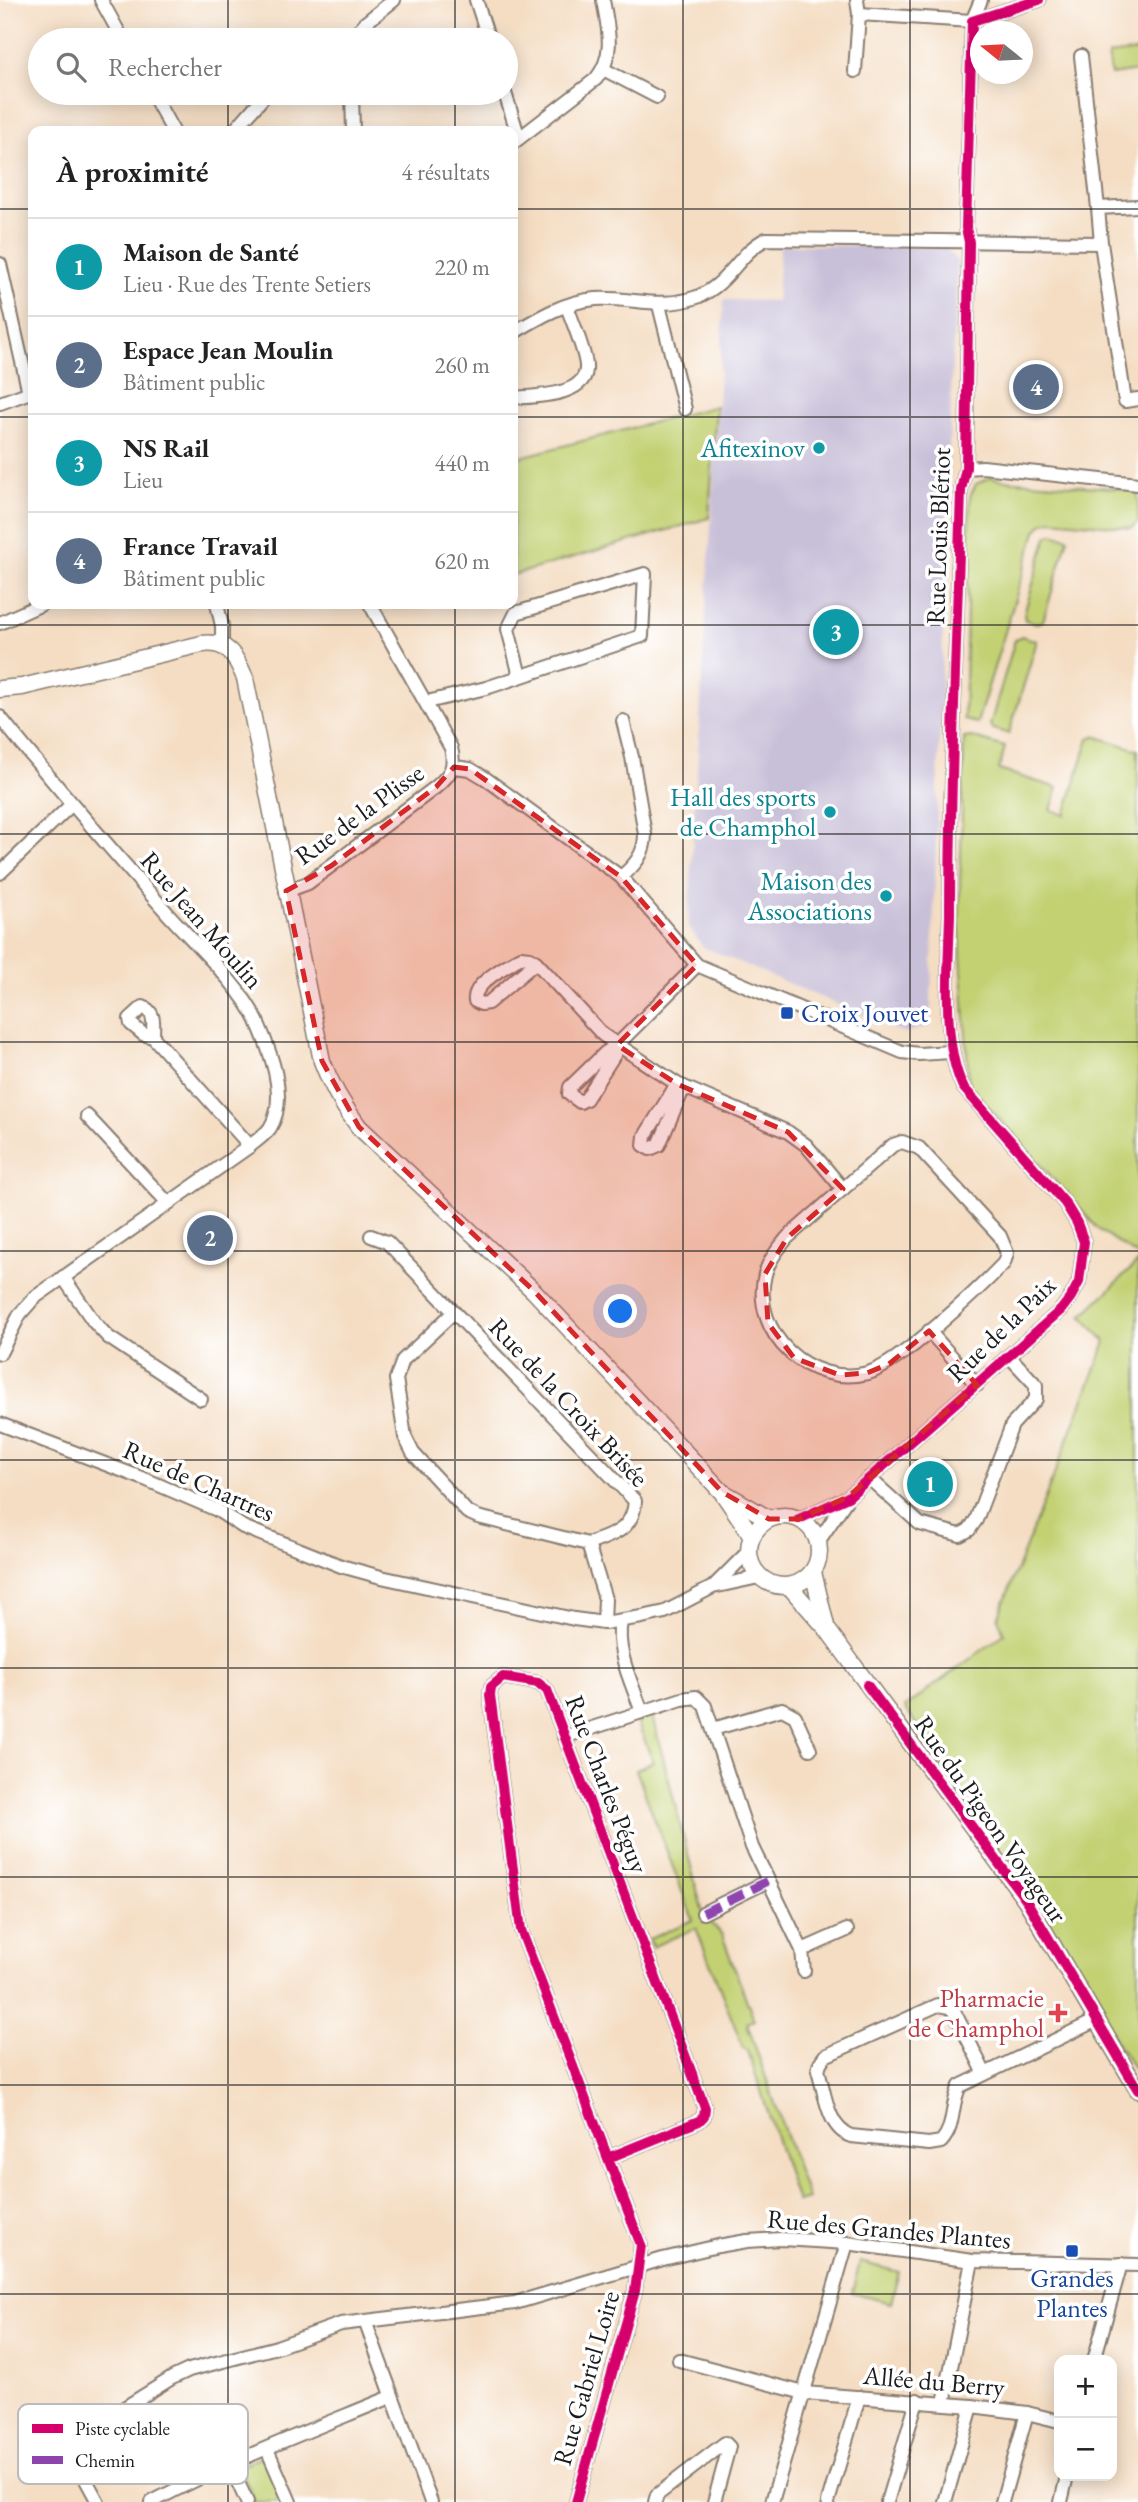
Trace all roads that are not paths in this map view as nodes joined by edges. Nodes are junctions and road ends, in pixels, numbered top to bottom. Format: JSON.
{"nodes":[{"id":1,"x":101,"y":0,"type":"edge"},
{"id":2,"x":394,"y":0,"type":"edge"},
{"id":3,"x":476,"y":0,"type":"edge"},
{"id":4,"x":603,"y":0,"type":"edge"},
{"id":5,"x":857,"y":0,"type":"edge"},
{"id":6,"x":981,"y":0,"type":"edge"},
{"id":7,"x":1039,"y":0,"type":"edge"},
{"id":8,"x":859,"y":14,"type":"junction"},
{"id":9,"x":972,"y":21,"type":"junction"},
{"id":10,"x":116,"y":28,"type":"edge"},
{"id":11,"x":361,"y":28,"type":"edge"},
{"id":12,"x":485,"y":28,"type":"edge"},
{"id":13,"x":1081,"y":56,"type":"dead end"},
{"id":14,"x":603,"y":69,"type":"junction"},
{"id":15,"x":855,"y":71,"type":"dead end"},
{"id":16,"x":970,"y":80,"type":"edge"},
{"id":17,"x":657,"y":97,"type":"dead end"},
{"id":18,"x":159,"y":105,"type":"edge"},
{"id":19,"x":257,"y":105,"type":"edge"},
{"id":20,"x":352,"y":105,"type":"edge"},
{"id":21,"x":508,"y":105,"type":"edge"},
{"id":22,"x":170,"y":126,"type":"edge"},
{"id":23,"x":238,"y":126,"type":"edge"},
{"id":24,"x":353,"y":126,"type":"edge"},
{"id":25,"x":513,"y":126,"type":"edge"},
{"id":26,"x":518,"y":138,"type":"edge"},
{"id":27,"x":1138,"y":206,"type":"edge"},
{"id":28,"x":1098,"y":208,"type":"junction"},
{"id":29,"x":969,"y":242,"type":"junction"},
{"id":30,"x":1101,"y":243,"type":"junction"},
{"id":31,"x":0,"y":264,"type":"edge"},
{"id":32,"x":659,"y":305,"type":"junction"},
{"id":33,"x":567,"y":306,"type":"junction"},
{"id":34,"x":518,"y":330,"type":"edge"},
{"id":35,"x":28,"y":380,"type":"edge"},
{"id":36,"x":28,"y":393,"type":"edge"},
{"id":37,"x":518,"y":397,"type":"edge"},
{"id":38,"x":1138,"y":399,"type":"edge"},
{"id":39,"x":0,"y":403,"type":"edge"},
{"id":40,"x":685,"y":409,"type":"dead end"},
{"id":41,"x":966,"y":468,"type":"junction"},
{"id":42,"x":1138,"y":484,"type":"edge"},
{"id":43,"x":31,"y":609,"type":"edge"},
{"id":44,"x":218,"y":609,"type":"edge"},
{"id":45,"x":373,"y":609,"type":"edge"},
{"id":46,"x":0,"y":623,"type":"edge"},
{"id":47,"x":222,"y":644,"type":"junction"},
{"id":48,"x":520,"y":676,"type":"junction"},
{"id":49,"x":0,"y":689,"type":"edge"},
{"id":50,"x":427,"y":702,"type":"junction"},
{"id":51,"x":0,"y":717,"type":"edge"},
{"id":52,"x":623,"y":721,"type":"dead end"},
{"id":53,"x":454,"y":767,"type":"junction"},
{"id":54,"x":72,"y":804,"type":"junction"},
{"id":55,"x":0,"y":873,"type":"edge"},
{"id":56,"x":621,"y":877,"type":"junction"},
{"id":57,"x":286,"y":891,"type":"junction"},
{"id":58,"x":536,"y":962,"type":"junction"},
{"id":59,"x":697,"y":965,"type":"junction"},
{"id":60,"x":153,"y":1037,"type":"dead end"},
{"id":61,"x":617,"y":1045,"type":"junction"},
{"id":62,"x":951,"y":1052,"type":"junction"},
{"id":63,"x":87,"y":1116,"type":"dead end"},
{"id":64,"x":250,"y":1146,"type":"junction"},
{"id":65,"x":843,"y":1189,"type":"junction"},
{"id":66,"x":168,"y":1203,"type":"junction"},
{"id":67,"x":371,"y":1236,"type":"dead end"},
{"id":68,"x":63,"y":1277,"type":"junction"},
{"id":69,"x":454,"y":1312,"type":"junction"},
{"id":70,"x":929,"y":1331,"type":"junction"},
{"id":71,"x":0,"y":1353,"type":"edge"},
{"id":72,"x":1009,"y":1356,"type":"junction"},
{"id":73,"x":977,"y":1384,"type":"junction"},
{"id":74,"x":201,"y":1399,"type":"dead end"},
{"id":75,"x":0,"y":1424,"type":"edge"},
{"id":76,"x":869,"y":1478,"type":"junction"},
{"id":77,"x":722,"y":1492,"type":"junction"},
{"id":78,"x":848,"y":1497,"type":"junction"},
{"id":79,"x":769,"y":1519,"type":"junction"},
{"id":80,"x":799,"y":1519,"type":"junction"},
{"id":81,"x":818,"y":1542,"type":"junction"},
{"id":82,"x":587,"y":1544,"type":"junction"},
{"id":83,"x":750,"y":1544,"type":"junction"},
{"id":84,"x":813,"y":1572,"type":"junction"},
{"id":85,"x":759,"y":1577,"type":"junction"},
{"id":86,"x":713,"y":1587,"type":"junction"},
{"id":87,"x":789,"y":1587,"type":"junction"},
{"id":88,"x":621,"y":1621,"type":"junction"},
{"id":89,"x":604,"y":1623,"type":"junction"},
{"id":90,"x":827,"y":1629,"type":"junction"},
{"id":91,"x":642,"y":1712,"type":"junction"},
{"id":92,"x":713,"y":1729,"type":"junction"},
{"id":93,"x":564,"y":1737,"type":"junction"},
{"id":94,"x":810,"y":1749,"type":"dead end"},
{"id":95,"x":768,"y":1881,"type":"junction"},
{"id":96,"x":703,"y":1913,"type":"dead end"},
{"id":97,"x":846,"y":1930,"type":"dead end"},
{"id":98,"x":802,"y":1951,"type":"junction"},
{"id":99,"x":804,"y":1971,"type":"dead end"},
{"id":100,"x":1097,"y":2021,"type":"junction"},
{"id":101,"x":985,"y":2074,"type":"junction"},
{"id":102,"x":1138,"y":2090,"type":"edge"},
{"id":103,"x":608,"y":2158,"type":"junction"},
{"id":104,"x":847,"y":2243,"type":"junction"},
{"id":105,"x":972,"y":2261,"type":"junction"},
{"id":106,"x":1121,"y":2264,"type":"junction"},
{"id":107,"x":1138,"y":2265,"type":"edge"},
{"id":108,"x":640,"y":2266,"type":"junction"},
{"id":109,"x":365,"y":2321,"type":"junction"},
{"id":110,"x":1095,"y":2355,"type":"edge"},
{"id":111,"x":679,"y":2360,"type":"dead end"},
{"id":112,"x":804,"y":2393,"type":"junction"},
{"id":113,"x":391,"y":2397,"type":"junction"},
{"id":114,"x":859,"y":2397,"type":"junction"},
{"id":115,"x":917,"y":2400,"type":"junction"},
{"id":116,"x":944,"y":2403,"type":"junction"},
{"id":117,"x":131,"y":2404,"type":"edge"},
{"id":118,"x":972,"y":2406,"type":"junction"},
{"id":119,"x":1027,"y":2413,"type":"junction"},
{"id":120,"x":1054,"y":2420,"type":"edge"},
{"id":121,"x":267,"y":2449,"type":"junction"},
{"id":122,"x":248,"y":2457,"type":"edge"},
{"id":123,"x":1066,"y":2481,"type":"edge"},
{"id":124,"x":88,"y":2484,"type":"edge"},
{"id":125,"x":190,"y":2484,"type":"edge"},
{"id":126,"x":239,"y":2484,"type":"edge"},
{"id":127,"x":427,"y":2501,"type":"edge"},
{"id":128,"x":98,"y":2502,"type":"edge"},
{"id":129,"x":152,"y":2502,"type":"edge"},
{"id":130,"x":247,"y":2502,"type":"edge"},
{"id":131,"x":290,"y":2502,"type":"edge"},
{"id":132,"x":576,"y":2502,"type":"edge"},
{"id":133,"x":655,"y":2502,"type":"edge"},
{"id":134,"x":714,"y":2502,"type":"edge"},
{"id":135,"x":772,"y":2502,"type":"edge"},
{"id":136,"x":828,"y":2502,"type":"edge"},
{"id":137,"x":887,"y":2502,"type":"edge"},
{"id":138,"x":945,"y":2502,"type":"edge"},
{"id":139,"x":1002,"y":2502,"type":"edge"},
{"id":140,"x":1060,"y":2502,"type":"edge"}],
"edges":[{"from":1,"to":10,"type":"street"},
{"from":2,"to":11,"type":"street"},
{"from":3,"to":12,"type":"street"},
{"from":4,"to":14,"type":"street"},
{"from":5,"to":8,"type":"street"},
{"from":6,"to":9,"type":"street"},
{"from":7,"to":9,"type":"street"},
{"from":8,"to":9,"type":"street"},
{"from":8,"to":15,"type":"street"},
{"from":13,"to":28,"type":"street"},
{"from":14,"to":17,"type":"street"},
{"from":14,"to":26,"type":"street"},
{"from":16,"to":29,"type":"street","name":"Rue Louis Blériot"},
{"from":18,"to":22,"type":"street"},
{"from":19,"to":23,"type":"street"},
{"from":20,"to":24,"type":"street"},
{"from":21,"to":25,"type":"street"},
{"from":27,"to":28,"type":"street"},
{"from":28,"to":30,"type":"street"},
{"from":29,"to":30,"type":"street"},
{"from":29,"to":32,"type":"street"},
{"from":29,"to":41,"type":"street","name":"Rue Louis Blériot"},
{"from":30,"to":38,"type":"street"},
{"from":31,"to":35,"type":"street"},
{"from":32,"to":33,"type":"street"},
{"from":32,"to":40,"type":"street"},
{"from":33,"to":34,"type":"street"},
{"from":33,"to":37,"type":"street"},
{"from":36,"to":39,"type":"street"},
{"from":41,"to":42,"type":"street"},
{"from":41,"to":62,"type":"street","name":"Rue Louis Blériot"},
{"from":43,"to":46,"type":"street"},
{"from":44,"to":47,"type":"street"},
{"from":45,"to":50,"type":"street"},
{"from":47,"to":49,"type":"main road"},
{"from":47,"to":57,"type":"main road"},
{"from":48,"to":48,"type":"street"},
{"from":48,"to":50,"type":"street"},
{"from":50,"to":53,"type":"street"},
{"from":51,"to":54,"type":"street","name":"Rue Jean Moulin"},
{"from":52,"to":56,"type":"street"},
{"from":53,"to":56,"type":"street"},
{"from":53,"to":57,"type":"street","name":"Rue de la Plisse"},
{"from":54,"to":55,"type":"street"},
{"from":54,"to":64,"type":"street","name":"Rue Jean Moulin"},
{"from":56,"to":59,"type":"street"},
{"from":57,"to":77,"type":"main road"},
{"from":58,"to":58,"type":"street"},
{"from":58,"to":61,"type":"street"},
{"from":59,"to":61,"type":"street"},
{"from":59,"to":62,"type":"street"},
{"from":60,"to":64,"type":"street"},
{"from":61,"to":65,"type":"street"},
{"from":62,"to":72,"type":"street","name":"Rue de la Paix"},
{"from":63,"to":66,"type":"street"},
{"from":64,"to":66,"type":"street","name":"Rue Jean Moulin"},
{"from":65,"to":70,"type":"street"},
{"from":65,"to":70,"type":"street"},
{"from":66,"to":68,"type":"street","name":"Rue Jean Moulin"},
{"from":67,"to":69,"type":"street","name":"Rue de la Croix Brisée"},
{"from":68,"to":71,"type":"street","name":"Rue Jean Moulin"},
{"from":68,"to":74,"type":"street"},
{"from":69,"to":82,"type":"street","name":"Rue de la Croix Brisée"},
{"from":69,"to":82,"type":"street","name":"Rue de la Croix Brisée"},
{"from":70,"to":73,"type":"street"},
{"from":72,"to":73,"type":"street","name":"Rue de la Paix"},
{"from":72,"to":76,"type":"street"},
{"from":73,"to":76,"type":"street","name":"Rue de la Paix"},
{"from":75,"to":89,"type":"street","name":"Rue de Chartres"},
{"from":76,"to":78,"type":"street","name":"Rue de la Paix"},
{"from":77,"to":79,"type":"main road"},
{"from":77,"to":83,"type":"main road"},
{"from":78,"to":80,"type":"street","name":"Rue de la Paix"},
{"from":78,"to":81,"type":"street","name":"Rue de la Paix"},
{"from":79,"to":80,"type":"main road"},
{"from":79,"to":83,"type":"main road"},
{"from":80,"to":81,"type":"main road"},
{"from":81,"to":84,"type":"main road"},
{"from":82,"to":89,"type":"street"},
{"from":83,"to":85,"type":"main road"},
{"from":83,"to":86,"type":"street"},
{"from":84,"to":87,"type":"main road"},
{"from":84,"to":90,"type":"main road","name":"Rue du Pigeon Voyageur"},
{"from":85,"to":86,"type":"street"},
{"from":85,"to":87,"type":"main road"},
{"from":86,"to":88,"type":"street","name":"Rue de Chartres"},
{"from":87,"to":90,"type":"main road","name":"Rue du Pigeon Voyageur"},
{"from":88,"to":89,"type":"street","name":"Rue de Chartres"},
{"from":88,"to":91,"type":"street"},
{"from":90,"to":100,"type":"main road","name":"Rue du Pigeon Voyageur"},
{"from":91,"to":92,"type":"street","name":"Rue Charles Péguy"},
{"from":91,"to":93,"type":"street","name":"Rue Charles Péguy"},
{"from":92,"to":94,"type":"street"},
{"from":92,"to":95,"type":"street"},
{"from":93,"to":103,"type":"street","name":"Rue Charles Péguy"},
{"from":93,"to":103,"type":"street","name":"Rue Charles Péguy"},
{"from":95,"to":96,"type":"street"},
{"from":95,"to":98,"type":"street"},
{"from":97,"to":98,"type":"street"},
{"from":98,"to":99,"type":"street"},
{"from":100,"to":101,"type":"street"},
{"from":100,"to":102,"type":"main road","name":"Rue du Pigeon Voyageur"},
{"from":101,"to":101,"type":"street"},
{"from":103,"to":108,"type":"street","name":"Rue Charles Péguy"},
{"from":104,"to":105,"type":"street","name":"Rue des Grandes Plantes"},
{"from":104,"to":108,"type":"street","name":"Rue des Grandes Plantes"},
{"from":104,"to":112,"type":"street"},
{"from":105,"to":106,"type":"street","name":"Rue des Grandes Plantes"},
{"from":105,"to":116,"type":"street"},
{"from":106,"to":107,"type":"street","name":"Rue des Grandes Plantes"},
{"from":106,"to":110,"type":"street"},
{"from":108,"to":109,"type":"street","name":"Rue des Grandes Plantes"},
{"from":108,"to":132,"type":"street","name":"Rue Gabriel Loire"},
{"from":109,"to":113,"type":"street"},
{"from":109,"to":117,"type":"street","name":"Rue des Grandes Plantes"},
{"from":111,"to":112,"type":"street","name":"Allée du Berry"},
{"from":112,"to":114,"type":"street","name":"Allée du Berry"},
{"from":112,"to":135,"type":"street"},
{"from":113,"to":121,"type":"street"},
{"from":113,"to":127,"type":"street"},
{"from":114,"to":115,"type":"street","name":"Allée du Berry"},
{"from":114,"to":136,"type":"street"},
{"from":115,"to":116,"type":"street","name":"Allée du Berry"},
{"from":115,"to":137,"type":"street"},
{"from":116,"to":118,"type":"street","name":"Allée du Berry"},
{"from":118,"to":119,"type":"street","name":"Allée du Berry"},
{"from":118,"to":138,"type":"street"},
{"from":119,"to":120,"type":"street","name":"Allée du Berry"},
{"from":119,"to":139,"type":"street"},
{"from":121,"to":122,"type":"street"},
{"from":121,"to":131,"type":"street"},
{"from":123,"to":140,"type":"street"},
{"from":124,"to":128,"type":"street","name":"Rue des Grandes Plantes"},
{"from":125,"to":129,"type":"street"},
{"from":126,"to":130,"type":"street"},
{"from":133,"to":134,"type":"street"}]}
